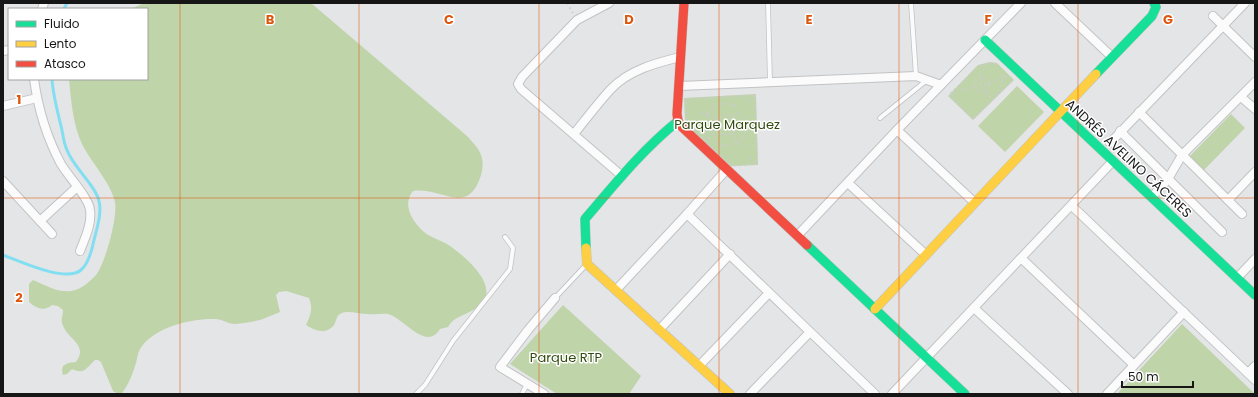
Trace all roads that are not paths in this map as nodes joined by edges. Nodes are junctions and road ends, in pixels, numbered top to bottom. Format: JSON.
{"nodes":[{"id":1,"x":609,"y":3,"type":"edge"},
{"id":2,"x":684,"y":3,"type":"edge"},
{"id":3,"x":768,"y":3,"type":"edge"},
{"id":4,"x":911,"y":3,"type":"edge"},
{"id":5,"x":1021,"y":3,"type":"edge"},
{"id":6,"x":1055,"y":3,"type":"edge"},
{"id":7,"x":1154,"y":3,"type":"edge"},
{"id":8,"x":1245,"y":3,"type":"edge"},
{"id":9,"x":1213,"y":16,"type":"dead end"},
{"id":10,"x":1223,"y":25,"type":"junction"},
{"id":11,"x":985,"y":40,"type":"junction"},
{"id":12,"x":1254,"y":53,"type":"edge"},
{"id":13,"x":680,"y":57,"type":"junction"},
{"id":14,"x":1112,"y":57,"type":"junction"},
{"id":15,"x":916,"y":76,"type":"junction"},
{"id":16,"x":34,"y":80,"type":"edge"},
{"id":17,"x":928,"y":80,"type":"junction"},
{"id":18,"x":770,"y":82,"type":"junction"},
{"id":19,"x":1254,"y":84,"type":"edge"},
{"id":20,"x":941,"y":85,"type":"junction"},
{"id":21,"x":679,"y":86,"type":"junction"},
{"id":22,"x":1241,"y":97,"type":"junction"},
{"id":23,"x":37,"y":98,"type":"junction"},
{"id":24,"x":3,"y":106,"type":"edge"},
{"id":25,"x":1255,"y":109,"type":"edge"},
{"id":26,"x":1061,"y":111,"type":"junction"},
{"id":27,"x":1139,"y":112,"type":"junction"},
{"id":28,"x":880,"y":118,"type":"dead end"},
{"id":29,"x":678,"y":121,"type":"junction"},
{"id":30,"x":897,"y":130,"type":"junction"},
{"id":31,"x":1120,"y":132,"type":"junction"},
{"id":32,"x":574,"y":134,"type":"junction"},
{"id":33,"x":1110,"y":143,"type":"dead end"},
{"id":34,"x":1182,"y":155,"type":"junction"},
{"id":35,"x":1113,"y":161,"type":"junction"},
{"id":36,"x":727,"y":169,"type":"junction"},
{"id":37,"x":1255,"y":172,"type":"edge"},
{"id":38,"x":622,"y":176,"type":"junction"},
{"id":39,"x":1168,"y":179,"type":"junction"},
{"id":40,"x":3,"y":181,"type":"edge"},
{"id":41,"x":848,"y":183,"type":"junction"},
{"id":42,"x":77,"y":187,"type":"junction"},
{"id":43,"x":1152,"y":197,"type":"junction"},
{"id":44,"x":1228,"y":200,"type":"junction"},
{"id":45,"x":974,"y":202,"type":"junction"},
{"id":46,"x":1072,"y":206,"type":"junction"},
{"id":47,"x":687,"y":214,"type":"junction"},
{"id":48,"x":1242,"y":214,"type":"dead end"},
{"id":49,"x":40,"y":221,"type":"junction"},
{"id":50,"x":1222,"y":232,"type":"dead end"},
{"id":51,"x":52,"y":234,"type":"dead end"},
{"id":52,"x":798,"y":235,"type":"junction"},
{"id":53,"x":505,"y":237,"type":"dead end"},
{"id":54,"x":80,"y":251,"type":"dead end"},
{"id":55,"x":730,"y":254,"type":"junction"},
{"id":56,"x":926,"y":255,"type":"junction"},
{"id":57,"x":1021,"y":258,"type":"junction"},
{"id":58,"x":1255,"y":259,"type":"edge"},
{"id":59,"x":587,"y":264,"type":"junction"},
{"id":60,"x":1237,"y":278,"type":"junction"},
{"id":61,"x":616,"y":290,"type":"junction"},
{"id":62,"x":769,"y":293,"type":"junction"},
{"id":63,"x":1255,"y":295,"type":"edge"},
{"id":64,"x":555,"y":298,"type":"joint"},
{"id":65,"x":974,"y":308,"type":"junction"},
{"id":66,"x":875,"y":309,"type":"junction"},
{"id":67,"x":1184,"y":312,"type":"junction"},
{"id":68,"x":659,"y":330,"type":"junction"},
{"id":69,"x":810,"y":332,"type":"junction"},
{"id":70,"x":926,"y":358,"type":"junction"},
{"id":71,"x":1134,"y":365,"type":"junction"},
{"id":72,"x":699,"y":366,"type":"junction"},
{"id":73,"x":1255,"y":366,"type":"edge"},
{"id":74,"x":1248,"y":373,"type":"junction"},
{"id":75,"x":1255,"y":380,"type":"edge"},
{"id":76,"x":528,"y":384,"type":"junction"},
{"id":77,"x":724,"y":392,"type":"edge"},
{"id":78,"x":416,"y":394,"type":"edge"},
{"id":79,"x":522,"y":394,"type":"edge"},
{"id":80,"x":544,"y":394,"type":"edge"},
{"id":81,"x":750,"y":394,"type":"edge"},
{"id":82,"x":875,"y":394,"type":"edge"},
{"id":83,"x":892,"y":394,"type":"edge"},
{"id":84,"x":965,"y":394,"type":"edge"},
{"id":85,"x":1068,"y":394,"type":"edge"},
{"id":86,"x":1107,"y":394,"type":"edge"}],
"edges":[{"from":1,"to":32,"type":"street"},
{"from":2,"to":13,"type":"street"},
{"from":3,"to":18,"type":"lane"},
{"from":4,"to":15,"type":"lane"},
{"from":5,"to":11,"type":"street"},
{"from":6,"to":14,"type":"street"},
{"from":7,"to":14,"type":"street"},
{"from":8,"to":10,"type":"street"},
{"from":9,"to":10,"type":"street"},
{"from":10,"to":12,"type":"street"},
{"from":10,"to":27,"type":"street"},
{"from":11,"to":20,"type":"street"},
{"from":11,"to":26,"type":"street","name":"ANDRÉS AVELINO CÁCERES"},
{"from":13,"to":21,"type":"street"},
{"from":13,"to":32,"type":"street"},
{"from":14,"to":26,"type":"street"},
{"from":15,"to":17,"type":"street"},
{"from":15,"to":18,"type":"street"},
{"from":16,"to":23,"type":"street"},
{"from":17,"to":20,"type":"street"},
{"from":17,"to":28,"type":"lane"},
{"from":18,"to":21,"type":"street"},
{"from":19,"to":22,"type":"street"},
{"from":20,"to":30,"type":"street"},
{"from":21,"to":29,"type":"street"},
{"from":22,"to":25,"type":"street"},
{"from":22,"to":34,"type":"street"},
{"from":23,"to":24,"type":"street"},
{"from":23,"to":42,"type":"street"},
{"from":26,"to":35,"type":"street","name":"ANDRÉS AVELINO CÁCERES"},
{"from":26,"to":45,"type":"street"},
{"from":27,"to":31,"type":"street"},
{"from":27,"to":34,"type":"street"},
{"from":29,"to":36,"type":"street"},
{"from":29,"to":38,"type":"street"},
{"from":30,"to":41,"type":"street"},
{"from":30,"to":45,"type":"street"},
{"from":31,"to":33,"type":"street"},
{"from":31,"to":39,"type":"street"},
{"from":32,"to":38,"type":"street"},
{"from":34,"to":39,"type":"street"},
{"from":34,"to":44,"type":"street"},
{"from":35,"to":43,"type":"street","name":"ANDRÉS AVELINO CÁCERES"},
{"from":35,"to":46,"type":"street"},
{"from":36,"to":47,"type":"street"},
{"from":36,"to":52,"type":"street"},
{"from":37,"to":44,"type":"street"},
{"from":38,"to":59,"type":"street"},
{"from":39,"to":43,"type":"street"},
{"from":39,"to":50,"type":"street"},
{"from":40,"to":49,"type":"street"},
{"from":41,"to":52,"type":"street"},
{"from":41,"to":56,"type":"street"},
{"from":42,"to":49,"type":"street"},
{"from":42,"to":54,"type":"street"},
{"from":43,"to":60,"type":"street","name":"ANDRÉS AVELINO CÁCERES"},
{"from":44,"to":48,"type":"street"},
{"from":45,"to":56,"type":"street"},
{"from":46,"to":57,"type":"street"},
{"from":46,"to":67,"type":"street"},
{"from":47,"to":55,"type":"street"},
{"from":47,"to":61,"type":"street"},
{"from":49,"to":51,"type":"street"},
{"from":52,"to":66,"type":"street"},
{"from":53,"to":78,"type":"lane"},
{"from":55,"to":62,"type":"street"},
{"from":55,"to":68,"type":"street"},
{"from":56,"to":66,"type":"street"},
{"from":57,"to":65,"type":"street"},
{"from":57,"to":71,"type":"street"},
{"from":58,"to":60,"type":"street"},
{"from":59,"to":61,"type":"street"},
{"from":59,"to":64,"type":"lane"},
{"from":60,"to":63,"type":"street","name":"ANDRÉS AVELINO CÁCERES"},
{"from":61,"to":68,"type":"street"},
{"from":62,"to":69,"type":"street"},
{"from":62,"to":72,"type":"street"},
{"from":64,"to":76,"type":"street"},
{"from":65,"to":70,"type":"street"},
{"from":65,"to":85,"type":"street"},
{"from":66,"to":70,"type":"street"},
{"from":67,"to":71,"type":"street"},
{"from":67,"to":74,"type":"street"},
{"from":68,"to":72,"type":"street"},
{"from":69,"to":81,"type":"street"},
{"from":69,"to":82,"type":"street"},
{"from":70,"to":83,"type":"street"},
{"from":70,"to":84,"type":"street"},
{"from":71,"to":86,"type":"street"},
{"from":72,"to":77,"type":"street"},
{"from":73,"to":74,"type":"street"},
{"from":74,"to":75,"type":"street"},
{"from":76,"to":79,"type":"lane"},
{"from":76,"to":80,"type":"street"}]}
